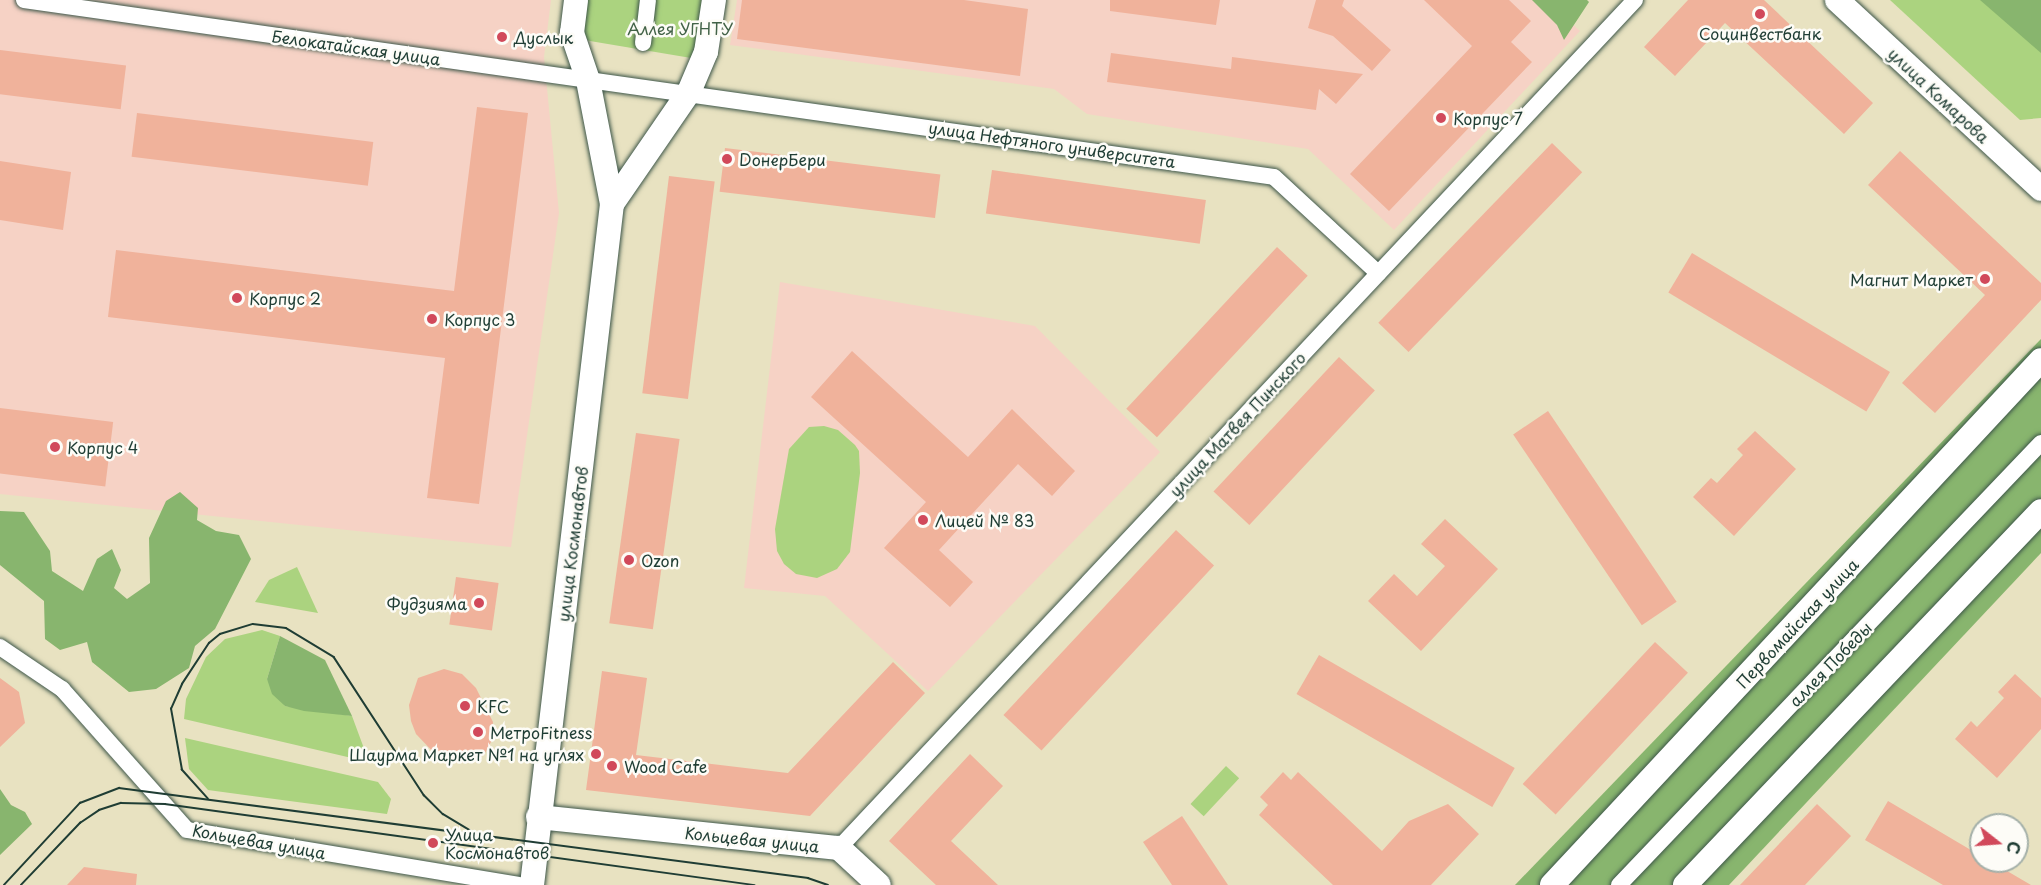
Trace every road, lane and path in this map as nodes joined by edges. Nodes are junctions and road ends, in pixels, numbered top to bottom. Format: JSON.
{"nodes":[{"id":1,"x":24,"y":0,"type":"edge"},
{"id":2,"x":576,"y":0,"type":"edge"},
{"id":3,"x":648,"y":0,"type":"edge"},
{"id":4,"x":714,"y":0,"type":"edge"},
{"id":5,"x":1635,"y":0,"type":"edge"},
{"id":6,"x":1837,"y":0,"type":"edge"},
{"id":7,"x":643,"y":43,"type":"dead end"},
{"id":8,"x":588,"y":80,"type":"junction"},
{"id":9,"x":689,"y":92,"type":"junction"},
{"id":10,"x":2041,"y":189,"type":"edge"},
{"id":11,"x":612,"y":204,"type":"junction"},
{"id":12,"x":1378,"y":273,"type":"junction"},
{"id":13,"x":2041,"y":360,"type":"edge"},
{"id":14,"x":2041,"y":443,"type":"edge"},
{"id":15,"x":2041,"y":511,"type":"edge"},
{"id":16,"x":0,"y":647,"type":"edge"},
{"id":17,"x":538,"y":817,"type":"junction"},
{"id":18,"x":839,"y":848,"type":"junction"},
{"id":19,"x":518,"y":885,"type":"edge"},
{"id":20,"x":532,"y":885,"type":"edge"},
{"id":21,"x":879,"y":885,"type":"edge"},
{"id":22,"x":1552,"y":885,"type":"edge"},
{"id":23,"x":1619,"y":885,"type":"edge"},
{"id":24,"x":1685,"y":885,"type":"edge"}],
"edges":[{"from":1,"to":8,"type":"street","name":"Белокатайская улица"},
{"from":2,"to":8,"type":"street","name":"улица Космонавтов"},
{"from":3,"to":7,"type":"street"},
{"from":4,"to":9,"type":"street","name":"улица Космонавтов"},
{"from":5,"to":12,"type":"street","name":"улица Матвея Пинского"},
{"from":6,"to":10,"type":"street","name":"улица Комарова"},
{"from":8,"to":9,"type":"street","name":"Белокатайская улица"},
{"from":8,"to":11,"type":"street","name":"улица Космонавтов"},
{"from":9,"to":11,"type":"street","name":"улица Космонавтов"},
{"from":9,"to":12,"type":"street","name":"улица Нефтяного университета"},
{"from":11,"to":17,"type":"street","name":"улица Космонавтов"},
{"from":12,"to":18,"type":"street","name":"улица Матвея Пинского"},
{"from":13,"to":22,"type":"street","name":"Первомайская улица"},
{"from":14,"to":23,"type":"street","name":"аллея Победы"},
{"from":15,"to":24,"type":"street"},
{"from":16,"to":19,"type":"street","name":"Кольцевая улица"},
{"from":17,"to":18,"type":"street","name":"Кольцевая улица"},
{"from":17,"to":20,"type":"street","name":"улица Космонавтов"},
{"from":18,"to":21,"type":"street","name":"Кольцевая улица"}]}
